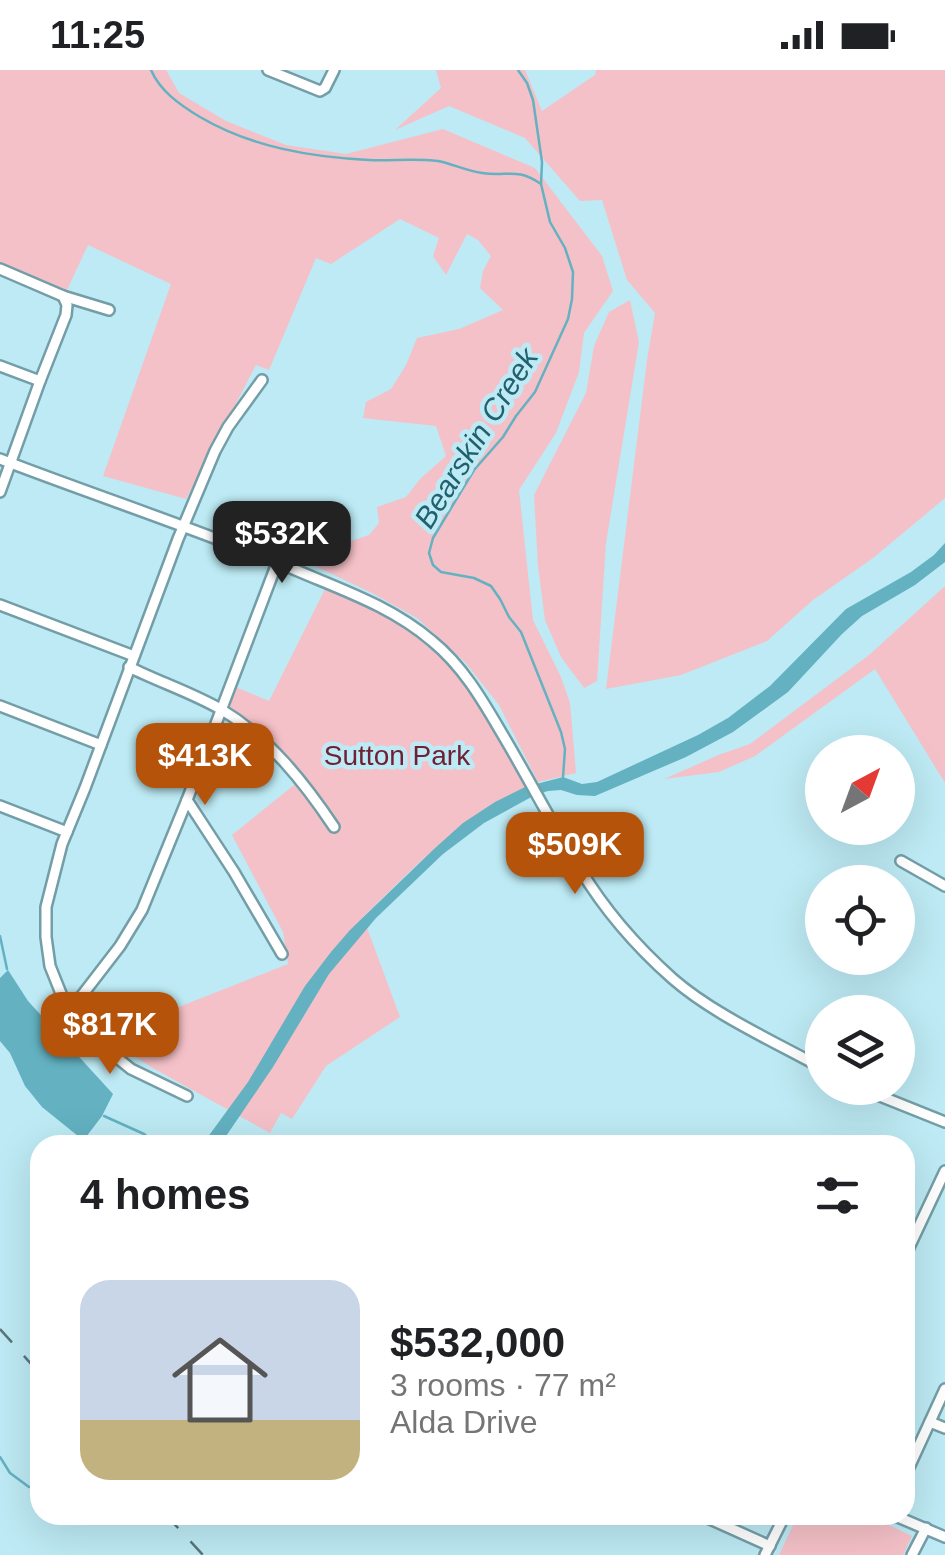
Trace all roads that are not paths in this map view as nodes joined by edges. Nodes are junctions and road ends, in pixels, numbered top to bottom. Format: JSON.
{"nodes":[{"id":1,"x":268,"y":70,"type":"edge"},
{"id":2,"x":334,"y":70,"type":"edge"},
{"id":3,"x":0,"y":270,"type":"edge"},
{"id":4,"x":64,"y":296,"type":"junction"},
{"id":5,"x":109,"y":310,"type":"dead end"},
{"id":6,"x":0,"y":366,"type":"edge"},
{"id":7,"x":262,"y":380,"type":"dead end"},
{"id":8,"x":40,"y":381,"type":"junction"},
{"id":9,"x":0,"y":459,"type":"edge"},
{"id":10,"x":11,"y":463,"type":"junction"},
{"id":11,"x":0,"y":492,"type":"edge"},
{"id":12,"x":183,"y":527,"type":"junction"},
{"id":13,"x":277,"y":563,"type":"junction"},
{"id":14,"x":0,"y":605,"type":"edge"},
{"id":15,"x":134,"y":656,"type":"junction"},
{"id":16,"x":129,"y":668,"type":"junction"},
{"id":17,"x":0,"y":706,"type":"edge"},
{"id":18,"x":221,"y":710,"type":"junction"},
{"id":19,"x":100,"y":744,"type":"junction"},
{"id":20,"x":187,"y":800,"type":"junction"},
{"id":21,"x":0,"y":806,"type":"edge"},
{"id":22,"x":334,"y":827,"type":"dead end"},
{"id":23,"x":67,"y":832,"type":"junction"},
{"id":24,"x":901,"y":861,"type":"dead end"},
{"id":25,"x":945,"y":886,"type":"edge"},
{"id":26,"x":282,"y":954,"type":"dead end"},
{"id":27,"x":68,"y":1011,"type":"junction"},
{"id":28,"x":805,"y":1058,"type":"edge"},
{"id":29,"x":188,"y":1096,"type":"dead end"},
{"id":30,"x":902,"y":1105,"type":"edge"},
{"id":31,"x":945,"y":1122,"type":"edge"},
{"id":32,"x":945,"y":1171,"type":"edge"},
{"id":33,"x":915,"y":1235,"type":"edge"},
{"id":34,"x":945,"y":1389,"type":"edge"},
{"id":35,"x":930,"y":1422,"type":"junction"},
{"id":36,"x":945,"y":1428,"type":"edge"},
{"id":37,"x":915,"y":1454,"type":"edge"},
{"id":38,"x":915,"y":1524,"type":"edge"},
{"id":39,"x":720,"y":1525,"type":"edge"},
{"id":40,"x":780,"y":1525,"type":"edge"},
{"id":41,"x":926,"y":1528,"type":"junction"},
{"id":42,"x":945,"y":1538,"type":"edge"},
{"id":43,"x":768,"y":1550,"type":"edge"},
{"id":44,"x":912,"y":1555,"type":"edge"}],
"edges":[{"from":1,"to":2,"type":"street"},
{"from":3,"to":4,"type":"street"},
{"from":4,"to":5,"type":"street"},
{"from":4,"to":8,"type":"street"},
{"from":6,"to":8,"type":"street"},
{"from":7,"to":12,"type":"street"},
{"from":8,"to":10,"type":"street"},
{"from":9,"to":10,"type":"street"},
{"from":10,"to":11,"type":"street"},
{"from":10,"to":12,"type":"street"},
{"from":12,"to":13,"type":"street"},
{"from":12,"to":15,"type":"street"},
{"from":13,"to":18,"type":"street"},
{"from":13,"to":28,"type":"street"},
{"from":14,"to":15,"type":"street"},
{"from":15,"to":16,"type":"street"},
{"from":16,"to":18,"type":"street"},
{"from":16,"to":19,"type":"street"},
{"from":17,"to":19,"type":"street"},
{"from":18,"to":20,"type":"street"},
{"from":18,"to":22,"type":"street"},
{"from":19,"to":23,"type":"street"},
{"from":20,"to":26,"type":"street"},
{"from":20,"to":27,"type":"street"},
{"from":21,"to":23,"type":"street"},
{"from":23,"to":27,"type":"street"},
{"from":24,"to":25,"type":"street"},
{"from":27,"to":29,"type":"street"},
{"from":30,"to":31,"type":"street"},
{"from":32,"to":33,"type":"street"},
{"from":34,"to":35,"type":"street"},
{"from":35,"to":36,"type":"street"},
{"from":35,"to":37,"type":"street"},
{"from":38,"to":41,"type":"street"},
{"from":39,"to":43,"type":"street"},
{"from":40,"to":43,"type":"street"},
{"from":41,"to":42,"type":"street"},
{"from":41,"to":44,"type":"street"}]}
